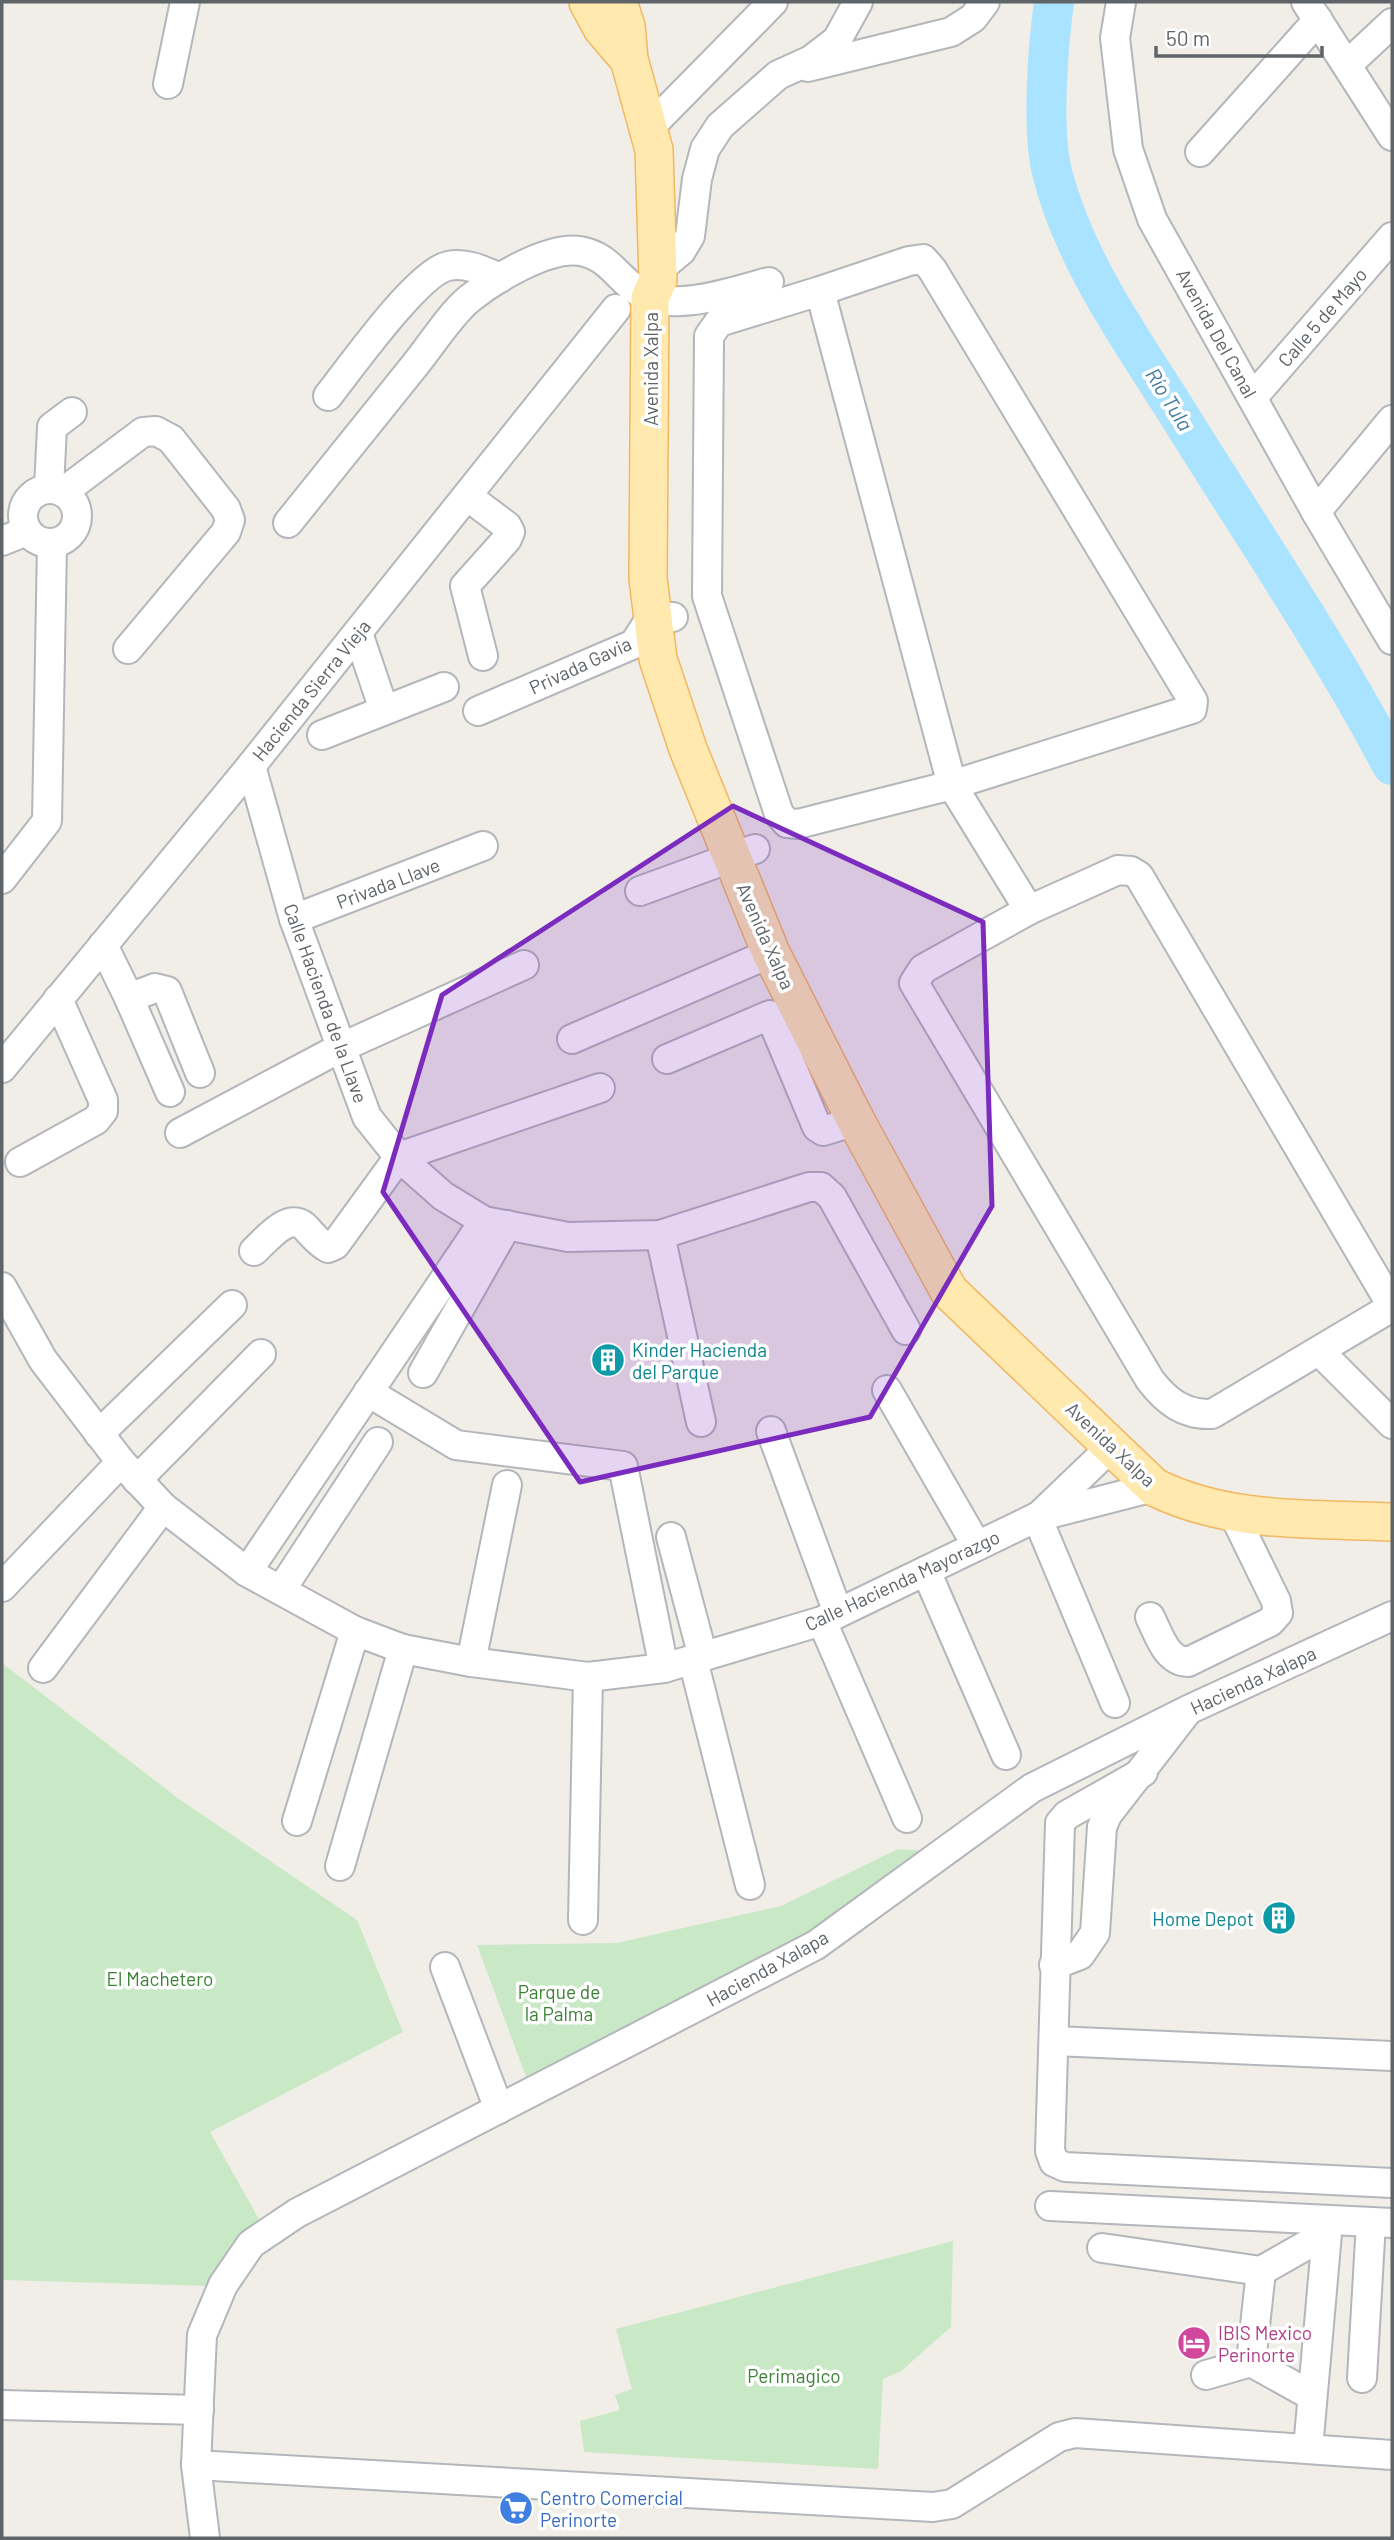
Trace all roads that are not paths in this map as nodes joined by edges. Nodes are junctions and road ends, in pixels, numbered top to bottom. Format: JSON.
{"nodes":[{"id":1,"x":185,"y":2,"type":"edge"},
{"id":2,"x":587,"y":2,"type":"edge"},
{"id":3,"x":618,"y":2,"type":"edge"},
{"id":4,"x":773,"y":2,"type":"edge"},
{"id":5,"x":858,"y":2,"type":"edge"},
{"id":6,"x":985,"y":2,"type":"edge"},
{"id":7,"x":1121,"y":2,"type":"edge"},
{"id":8,"x":1312,"y":11,"type":"edge"},
{"id":9,"x":1392,"y":23,"type":"edge"},
{"id":10,"x":629,"y":59,"type":"junction"},
{"id":11,"x":1347,"y":65,"type":"junction"},
{"id":12,"x":778,"y":75,"type":"junction"},
{"id":13,"x":168,"y":84,"type":"dead end"},
{"id":14,"x":648,"y":129,"type":"junction"},
{"id":15,"x":1392,"y":136,"type":"edge"},
{"id":16,"x":1200,"y":152,"type":"dead end"},
{"id":17,"x":1392,"y":237,"type":"edge"},
{"id":18,"x":500,"y":278,"type":"junction"},
{"id":19,"x":769,"y":282,"type":"dead end"},
{"id":20,"x":658,"y":287,"type":"junction"},
{"id":21,"x":820,"y":291,"type":"junction"},
{"id":22,"x":616,"y":309,"type":"dead end"},
{"id":23,"x":328,"y":396,"type":"dead end"},
{"id":24,"x":1253,"y":397,"type":"junction"},
{"id":25,"x":72,"y":412,"type":"dead end"},
{"id":26,"x":1392,"y":420,"type":"edge"},
{"id":27,"x":56,"y":490,"type":"junction"},
{"id":28,"x":467,"y":496,"type":"junction"},
{"id":29,"x":1316,"y":512,"type":"junction"},
{"id":30,"x":288,"y":523,"type":"dead end"},
{"id":31,"x":14,"y":536,"type":"edge"},
{"id":32,"x":51,"y":544,"type":"junction"},
{"id":33,"x":662,"y":617,"type":"junction"},
{"id":34,"x":1389,"y":624,"type":"edge"},
{"id":35,"x":358,"y":633,"type":"junction"},
{"id":36,"x":128,"y":649,"type":"dead end"},
{"id":37,"x":483,"y":656,"type":"dead end"},
{"id":38,"x":443,"y":687,"type":"dead end"},
{"id":39,"x":384,"y":710,"type":"junction"},
{"id":40,"x":478,"y":711,"type":"dead end"},
{"id":41,"x":322,"y":735,"type":"dead end"},
{"id":42,"x":250,"y":766,"type":"junction"},
{"id":43,"x":952,"y":785,"type":"junction"},
{"id":44,"x":482,"y":846,"type":"dead end"},
{"id":45,"x":743,"y":854,"type":"junction"},
{"id":46,"x":2,"y":879,"type":"edge"},
{"id":47,"x":640,"y":891,"type":"dead end"},
{"id":48,"x":1029,"y":910,"type":"junction"},
{"id":49,"x":294,"y":919,"type":"junction"},
{"id":50,"x":103,"y":944,"type":"junction"},
{"id":51,"x":783,"y":948,"type":"junction"},
{"id":52,"x":524,"y":965,"type":"dead end"},
{"id":53,"x":129,"y":998,"type":"junction"},
{"id":54,"x":58,"y":999,"type":"junction"},
{"id":55,"x":572,"y":1040,"type":"dead end"},
{"id":56,"x":340,"y":1048,"type":"junction"},
{"id":57,"x":667,"y":1059,"type":"dead end"},
{"id":58,"x":2,"y":1068,"type":"edge"},
{"id":59,"x":201,"y":1073,"type":"dead end"},
{"id":60,"x":600,"y":1088,"type":"dead end"},
{"id":61,"x":170,"y":1091,"type":"dead end"},
{"id":62,"x":867,"y":1116,"type":"junction"},
{"id":63,"x":180,"y":1133,"type":"dead end"},
{"id":64,"x":399,"y":1157,"type":"junction"},
{"id":65,"x":20,"y":1162,"type":"dead end"},
{"id":66,"x":496,"y":1223,"type":"junction"},
{"id":67,"x":660,"y":1235,"type":"junction"},
{"id":68,"x":254,"y":1251,"type":"dead end"},
{"id":69,"x":2,"y":1287,"type":"edge"},
{"id":70,"x":232,"y":1305,"type":"dead end"},
{"id":71,"x":1392,"y":1307,"type":"edge"},
{"id":72,"x":906,"y":1330,"type":"dead end"},
{"id":73,"x":1319,"y":1352,"type":"junction"},
{"id":74,"x":261,"y":1354,"type":"dead end"},
{"id":75,"x":423,"y":1373,"type":"dead end"},
{"id":76,"x":887,"y":1390,"type":"dead end"},
{"id":77,"x":368,"y":1392,"type":"junction"},
{"id":78,"x":701,"y":1422,"type":"dead end"},
{"id":79,"x":1392,"y":1424,"type":"edge"},
{"id":80,"x":771,"y":1431,"type":"dead end"},
{"id":81,"x":99,"y":1434,"type":"junction"},
{"id":82,"x":378,"y":1442,"type":"dead end"},
{"id":83,"x":1110,"y":1448,"type":"junction"},
{"id":84,"x":129,"y":1471,"type":"junction"},
{"id":85,"x":506,"y":1485,"type":"dead end"},
{"id":86,"x":1154,"y":1487,"type":"junction"},
{"id":87,"x":163,"y":1507,"type":"junction"},
{"id":88,"x":1234,"y":1515,"type":"junction"},
{"id":89,"x":1037,"y":1517,"type":"junction"},
{"id":90,"x":1392,"y":1522,"type":"edge"},
{"id":91,"x":671,"y":1537,"type":"dead end"},
{"id":92,"x":977,"y":1546,"type":"junction"},
{"id":93,"x":926,"y":1571,"type":"junction"},
{"id":94,"x":247,"y":1572,"type":"junction"},
{"id":95,"x":2,"y":1587,"type":"edge"},
{"id":96,"x":281,"y":1590,"type":"junction"},
{"id":97,"x":830,"y":1617,"type":"junction"},
{"id":98,"x":1150,"y":1618,"type":"dead end"},
{"id":99,"x":1387,"y":1624,"type":"edge"},
{"id":100,"x":355,"y":1631,"type":"junction"},
{"id":101,"x":403,"y":1649,"type":"junction"},
{"id":102,"x":698,"y":1658,"type":"junction"},
{"id":103,"x":471,"y":1662,"type":"junction"},
{"id":104,"x":43,"y":1668,"type":"dead end"},
{"id":105,"x":664,"y":1668,"type":"junction"},
{"id":106,"x":588,"y":1677,"type":"junction"},
{"id":107,"x":1115,"y":1703,"type":"dead end"},
{"id":108,"x":1188,"y":1710,"type":"junction"},
{"id":109,"x":1006,"y":1755,"type":"dead end"},
{"id":110,"x":1143,"y":1772,"type":"junction"},
{"id":111,"x":906,"y":1818,"type":"dead end"},
{"id":112,"x":297,"y":1821,"type":"dead end"},
{"id":113,"x":340,"y":1866,"type":"dead end"},
{"id":114,"x":750,"y":1885,"type":"dead end"},
{"id":115,"x":583,"y":1920,"type":"dead end"},
{"id":116,"x":1054,"y":1965,"type":"junction"},
{"id":117,"x":446,"y":1967,"type":"dead end"},
{"id":118,"x":1055,"y":2041,"type":"junction"},
{"id":119,"x":1392,"y":2056,"type":"edge"},
{"id":120,"x":499,"y":2109,"type":"junction"},
{"id":121,"x":1233,"y":2176,"type":"junction"},
{"id":122,"x":1392,"y":2183,"type":"edge"},
{"id":123,"x":1050,"y":2206,"type":"dead end"},
{"id":124,"x":1230,"y":2213,"type":"junction"},
{"id":125,"x":1382,"y":2222,"type":"edge"},
{"id":126,"x":1327,"y":2227,"type":"junction"},
{"id":127,"x":1102,"y":2248,"type":"dead end"},
{"id":128,"x":1261,"y":2271,"type":"junction"},
{"id":129,"x":1251,"y":2362,"type":"junction"},
{"id":130,"x":1206,"y":2375,"type":"dead end"},
{"id":131,"x":1362,"y":2378,"type":"dead end"},
{"id":132,"x":1312,"y":2396,"type":"junction"},
{"id":133,"x":2,"y":2405,"type":"edge"},
{"id":134,"x":199,"y":2410,"type":"junction"},
{"id":135,"x":1308,"y":2449,"type":"junction"},
{"id":136,"x":1392,"y":2455,"type":"edge"},
{"id":137,"x":196,"y":2465,"type":"junction"},
{"id":138,"x":205,"y":2538,"type":"edge"}],
"edges":[{"from":1,"to":13,"type":"street"},
{"from":2,"to":10,"type":"main road"},
{"from":3,"to":10,"type":"main road","name":"Avenida Xalpa"},
{"from":4,"to":14,"type":"street"},
{"from":5,"to":12,"type":"street"},
{"from":6,"to":12,"type":"street"},
{"from":7,"to":24,"type":"street","name":"Avenida Del Canal"},
{"from":8,"to":11,"type":"street"},
{"from":8,"to":16,"type":"street"},
{"from":9,"to":11,"type":"street"},
{"from":10,"to":14,"type":"main road","name":"Avenida Xalpa"},
{"from":11,"to":15,"type":"street"},
{"from":12,"to":20,"type":"street"},
{"from":14,"to":20,"type":"main road","name":"Avenida Xalpa"},
{"from":17,"to":24,"type":"street","name":"Calle 5 de Mayo"},
{"from":18,"to":20,"type":"street"},
{"from":18,"to":23,"type":"street"},
{"from":18,"to":30,"type":"street"},
{"from":19,"to":20,"type":"street"},
{"from":20,"to":33,"type":"main road","name":"Avenida Xalpa"},
{"from":21,"to":43,"type":"street"},
{"from":21,"to":43,"type":"street"},
{"from":21,"to":43,"type":"street"},
{"from":22,"to":28,"type":"street","name":"Hacienda Sierra Vieja"},
{"from":24,"to":29,"type":"street","name":"Avenida Del Canal"},
{"from":25,"to":27,"type":"street"},
{"from":26,"to":29,"type":"street"},
{"from":27,"to":31,"type":"street"},
{"from":27,"to":32,"type":"street"},
{"from":27,"to":36,"type":"street"},
{"from":28,"to":35,"type":"street","name":"Hacienda Sierra Vieja"},
{"from":28,"to":37,"type":"street"},
{"from":29,"to":34,"type":"street","name":"Avenida Del Canal"},
{"from":31,"to":32,"type":"street"},
{"from":32,"to":46,"type":"street"},
{"from":33,"to":40,"type":"street","name":"Privada Gavia"},
{"from":33,"to":45,"type":"main road","name":"Avenida Xalpa"},
{"from":35,"to":39,"type":"street"},
{"from":35,"to":42,"type":"street","name":"Hacienda Sierra Vieja"},
{"from":38,"to":39,"type":"street"},
{"from":39,"to":41,"type":"street"},
{"from":42,"to":49,"type":"street","name":"Calle Hacienda de la Llave"},
{"from":42,"to":50,"type":"street","name":"Hacienda Sierra Vieja"},
{"from":43,"to":48,"type":"street"},
{"from":44,"to":49,"type":"street","name":"Privada Llave"},
{"from":45,"to":47,"type":"street"},
{"from":45,"to":51,"type":"main road","name":"Avenida Xalpa"},
{"from":48,"to":71,"type":"street"},
{"from":48,"to":73,"type":"street"},
{"from":49,"to":56,"type":"street","name":"Calle Hacienda de la Llave"},
{"from":50,"to":53,"type":"street"},
{"from":50,"to":54,"type":"street","name":"Hacienda Sierra Vieja"},
{"from":51,"to":55,"type":"street"},
{"from":51,"to":62,"type":"main road","name":"Avenida Xalpa"},
{"from":52,"to":56,"type":"street"},
{"from":53,"to":59,"type":"street"},
{"from":53,"to":61,"type":"street"},
{"from":54,"to":58,"type":"street","name":"Hacienda Sierra Vieja"},
{"from":54,"to":65,"type":"street"},
{"from":56,"to":63,"type":"street"},
{"from":56,"to":64,"type":"street","name":"Calle Hacienda de la Llave"},
{"from":57,"to":62,"type":"street"},
{"from":60,"to":64,"type":"street"},
{"from":62,"to":83,"type":"main road","name":"Avenida Xalpa"},
{"from":64,"to":66,"type":"street","name":"Calle Hacienda de la Llave"},
{"from":64,"to":68,"type":"street"},
{"from":66,"to":67,"type":"street","name":"Calle Hacienda de la Llave"},
{"from":66,"to":75,"type":"street"},
{"from":66,"to":77,"type":"street"},
{"from":67,"to":72,"type":"street","name":"Calle Hacienda de la Llave"},
{"from":67,"to":78,"type":"street"},
{"from":69,"to":81,"type":"street","name":"Calle Hacienda Mayorazgo"},
{"from":70,"to":81,"type":"street"},
{"from":71,"to":73,"type":"street"},
{"from":73,"to":79,"type":"street"},
{"from":74,"to":84,"type":"street"},
{"from":76,"to":92,"type":"street"},
{"from":77,"to":94,"type":"street"},
{"from":77,"to":105,"type":"street"},
{"from":80,"to":97,"type":"street"},
{"from":81,"to":84,"type":"street","name":"Calle Hacienda Mayorazgo"},
{"from":82,"to":96,"type":"street"},
{"from":83,"to":86,"type":"main road","name":"Avenida Xalpa"},
{"from":83,"to":89,"type":"street","name":"Calle Hacienda Mayorazgo"},
{"from":84,"to":87,"type":"street","name":"Calle Hacienda Mayorazgo"},
{"from":84,"to":95,"type":"street"},
{"from":85,"to":103,"type":"street"},
{"from":86,"to":88,"type":"main road","name":"Avenida Xalpa"},
{"from":86,"to":89,"type":"street","name":"Calle Hacienda Mayorazgo"},
{"from":87,"to":94,"type":"street","name":"Calle Hacienda Mayorazgo"},
{"from":87,"to":104,"type":"street"},
{"from":88,"to":90,"type":"main road","name":"Avenida Xalpa"},
{"from":88,"to":98,"type":"street"},
{"from":89,"to":92,"type":"street","name":"Calle Hacienda Mayorazgo"},
{"from":89,"to":107,"type":"street"},
{"from":91,"to":102,"type":"street"},
{"from":92,"to":93,"type":"street","name":"Calle Hacienda Mayorazgo"},
{"from":93,"to":97,"type":"street","name":"Calle Hacienda Mayorazgo"},
{"from":93,"to":109,"type":"street"},
{"from":94,"to":96,"type":"street","name":"Calle Hacienda Mayorazgo"},
{"from":96,"to":100,"type":"street","name":"Calle Hacienda Mayorazgo"},
{"from":97,"to":102,"type":"street","name":"Calle Hacienda Mayorazgo"},
{"from":97,"to":111,"type":"street"},
{"from":99,"to":108,"type":"street","name":"Hacienda Xalapa"},
{"from":100,"to":101,"type":"street","name":"Calle Hacienda Mayorazgo"},
{"from":100,"to":112,"type":"street"},
{"from":101,"to":103,"type":"street","name":"Calle Hacienda Mayorazgo"},
{"from":101,"to":113,"type":"street"},
{"from":102,"to":105,"type":"street","name":"Calle Hacienda Mayorazgo"},
{"from":102,"to":114,"type":"street"},
{"from":103,"to":106,"type":"street","name":"Calle Hacienda Mayorazgo"},
{"from":105,"to":106,"type":"street","name":"Calle Hacienda Mayorazgo"},
{"from":106,"to":115,"type":"street"},
{"from":108,"to":110,"type":"street"},
{"from":108,"to":120,"type":"street","name":"Hacienda Xalapa"},
{"from":110,"to":116,"type":"street"},
{"from":110,"to":116,"type":"street"},
{"from":116,"to":118,"type":"street"},
{"from":117,"to":120,"type":"street"},
{"from":118,"to":119,"type":"street"},
{"from":118,"to":121,"type":"street"},
{"from":120,"to":134,"type":"street","name":"Hacienda Xalapa"},
{"from":121,"to":122,"type":"street"},
{"from":121,"to":124,"type":"street"},
{"from":123,"to":124,"type":"street"},
{"from":124,"to":126,"type":"street"},
{"from":125,"to":126,"type":"street"},
{"from":125,"to":131,"type":"street"},
{"from":126,"to":128,"type":"street"},
{"from":126,"to":132,"type":"street"},
{"from":127,"to":128,"type":"street"},
{"from":128,"to":129,"type":"street"},
{"from":129,"to":130,"type":"street"},
{"from":129,"to":132,"type":"street"},
{"from":132,"to":135,"type":"street"},
{"from":133,"to":134,"type":"street"},
{"from":134,"to":137,"type":"street","name":"Hacienda Xalapa"},
{"from":135,"to":136,"type":"street"},
{"from":135,"to":137,"type":"street"},
{"from":137,"to":138,"type":"street","name":"Hacienda Xalapa"}]}
